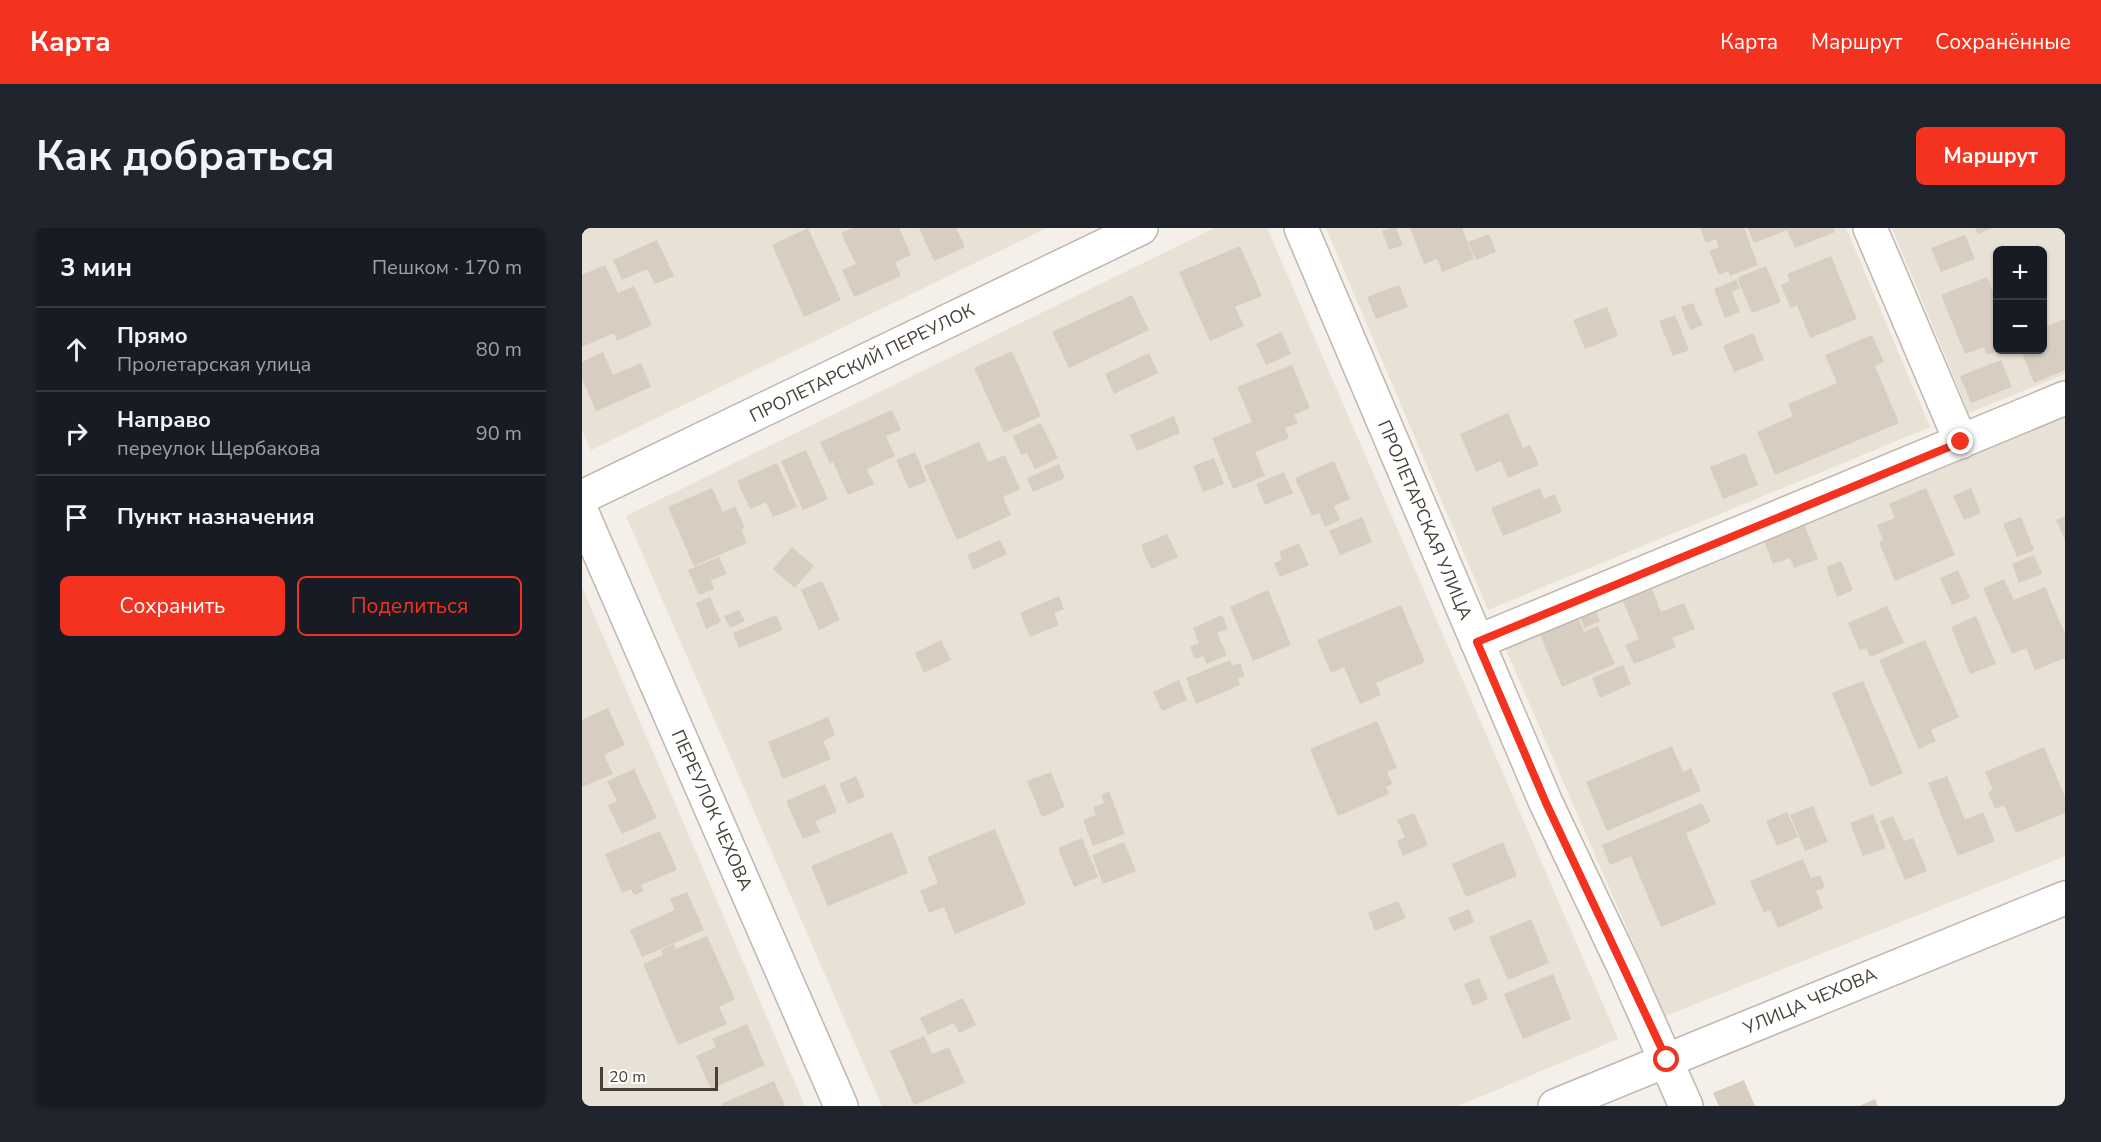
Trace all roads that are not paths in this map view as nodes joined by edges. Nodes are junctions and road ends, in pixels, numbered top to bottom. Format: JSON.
{"nodes":[{"id":1,"x":1142,"y":228,"type":"edge"},
{"id":2,"x":1301,"y":228,"type":"edge"},
{"id":3,"x":1870,"y":228,"type":"edge"},
{"id":4,"x":2065,"y":398,"type":"edge"},
{"id":5,"x":1961,"y":442,"type":"junction"},
{"id":6,"x":582,"y":497,"type":"edge"},
{"id":7,"x":582,"y":513,"type":"edge"},
{"id":8,"x":1477,"y":642,"type":"junction"},
{"id":9,"x":2065,"y":898,"type":"edge"},
{"id":10,"x":1667,"y":1060,"type":"junction"},
{"id":11,"x":841,"y":1106,"type":"edge"},
{"id":12,"x":1555,"y":1106,"type":"edge"},
{"id":13,"x":1686,"y":1106,"type":"edge"}],
"edges":[{"from":1,"to":6,"type":"street","name":"ПРОЛЕТАРСКИЙ ПЕРЕУЛОК"},
{"from":2,"to":8,"type":"street","name":"ПРОЛЕТАРСКАЯ УЛИЦА"},
{"from":3,"to":5,"type":"street"},
{"from":4,"to":5,"type":"street"},
{"from":5,"to":8,"type":"street"},
{"from":7,"to":11,"type":"street","name":"ПЕРЕУЛОК ЧЕХОВА"},
{"from":8,"to":10,"type":"street","name":"ПРОЛЕТАРСКАЯ УЛИЦА"},
{"from":9,"to":10,"type":"street","name":"УЛИЦА ЧЕХОВА"},
{"from":10,"to":12,"type":"street","name":"УЛИЦА ЧЕХОВА"},
{"from":10,"to":13,"type":"street","name":"ПРОЛЕТАРСКАЯ УЛИЦА"}]}
